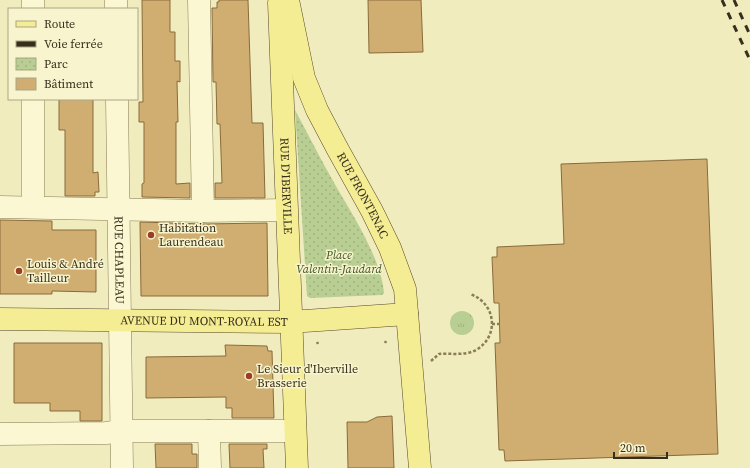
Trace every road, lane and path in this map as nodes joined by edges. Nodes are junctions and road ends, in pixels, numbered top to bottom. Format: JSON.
{"nodes":[{"id":1,"x":199,"y":0,"type":"edge"},
{"id":2,"x":279,"y":0,"type":"edge"},
{"id":3,"x":288,"y":0,"type":"edge"},
{"id":4,"x":33,"y":100,"type":"edge"},
{"id":5,"x":117,"y":100,"type":"edge"},
{"id":6,"x":0,"y":207,"type":"edge"},
{"id":7,"x":33,"y":207,"type":"junction"},
{"id":8,"x":119,"y":209,"type":"junction"},
{"id":9,"x":286,"y":210,"type":"junction"},
{"id":10,"x":203,"y":211,"type":"junction"},
{"id":11,"x":470,"y":294,"type":"dead end"},
{"id":12,"x":407,"y":314,"type":"junction"},
{"id":13,"x":0,"y":319,"type":"edge"},
{"id":14,"x":120,"y":320,"type":"junction"},
{"id":15,"x":290,"y":322,"type":"junction"},
{"id":16,"x":492,"y":324,"type":"junction"},
{"id":17,"x":500,"y":324,"type":"dead end"},
{"id":18,"x":432,"y":361,"type":"dead end"},
{"id":19,"x":121,"y":431,"type":"junction"},
{"id":20,"x":209,"y":431,"type":"junction"},
{"id":21,"x":295,"y":431,"type":"junction"},
{"id":22,"x":0,"y":434,"type":"edge"},
{"id":23,"x":122,"y":468,"type":"edge"},
{"id":24,"x":210,"y":468,"type":"edge"},
{"id":25,"x":297,"y":468,"type":"edge"},
{"id":26,"x":420,"y":468,"type":"edge"}],
"edges":[{"from":1,"to":10,"type":"street"},
{"from":2,"to":9,"type":"main road","name":"RUE D'IBERVILLE"},
{"from":3,"to":12,"type":"main road","name":"RUE FRONTENAC"},
{"from":4,"to":7,"type":"street"},
{"from":5,"to":8,"type":"street","name":"RUE CHAPLEAU"},
{"from":6,"to":7,"type":"street"},
{"from":7,"to":8,"type":"street"},
{"from":8,"to":10,"type":"street"},
{"from":8,"to":14,"type":"street","name":"RUE CHAPLEAU"},
{"from":9,"to":10,"type":"street"},
{"from":9,"to":15,"type":"main road","name":"RUE D'IBERVILLE"},
{"from":11,"to":16,"type":"path"},
{"from":12,"to":15,"type":"main road","name":"AVENUE DU MONT-ROYAL EST"},
{"from":12,"to":26,"type":"main road","name":"RUE FRONTENAC"},
{"from":13,"to":14,"type":"main road","name":"AVENUE DU MONT-ROYAL EST"},
{"from":14,"to":15,"type":"main road","name":"AVENUE DU MONT-ROYAL EST"},
{"from":14,"to":19,"type":"street","name":"RUE CHAPLEAU"},
{"from":15,"to":21,"type":"main road","name":"RUE D'IBERVILLE"},
{"from":16,"to":17,"type":"path"},
{"from":16,"to":18,"type":"path"},
{"from":19,"to":20,"type":"street"},
{"from":19,"to":22,"type":"street"},
{"from":19,"to":23,"type":"street","name":"RUE CHAPLEAU"},
{"from":20,"to":21,"type":"street"},
{"from":20,"to":24,"type":"street"},
{"from":21,"to":25,"type":"main road","name":"RUE D'IBERVILLE"}]}
